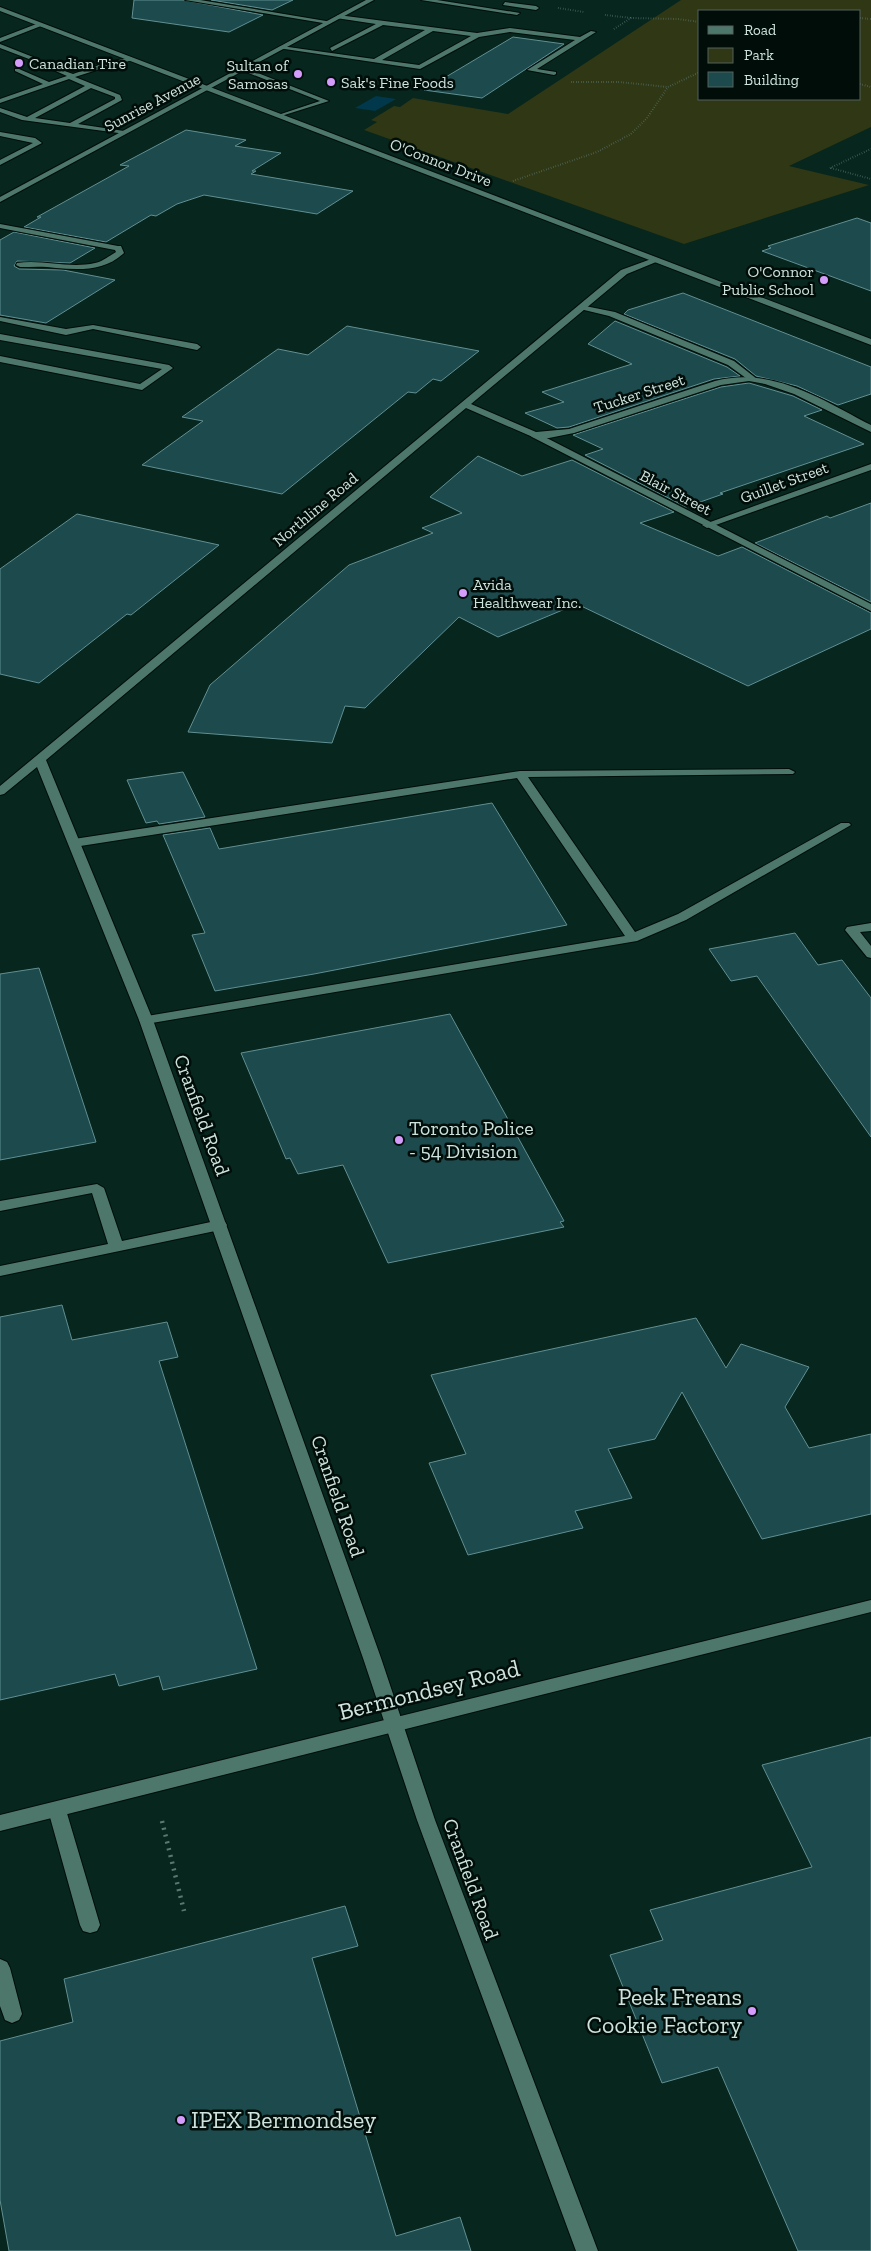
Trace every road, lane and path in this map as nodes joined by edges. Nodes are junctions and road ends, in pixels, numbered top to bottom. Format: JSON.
{"nodes":[{"id":1,"x":188,"y":0,"type":"edge"},
{"id":2,"x":371,"y":0,"type":"edge"},
{"id":3,"x":424,"y":0,"type":"edge"},
{"id":4,"x":459,"y":0,"type":"edge"},
{"id":5,"x":474,"y":0,"type":"edge"},
{"id":6,"x":452,"y":4,"type":"junction"},
{"id":7,"x":536,"y":8,"type":"dead end"},
{"id":8,"x":0,"y":9,"type":"edge"},
{"id":9,"x":572,"y":10,"type":"dead end"},
{"id":10,"x":579,"y":12,"type":"dead end"},
{"id":11,"x":516,"y":13,"type":"dead end"},
{"id":12,"x":602,"y":14,"type":"dead end"},
{"id":13,"x":236,"y":15,"type":"dead end"},
{"id":14,"x":338,"y":17,"type":"junction"},
{"id":15,"x":632,"y":18,"type":"junction"},
{"id":16,"x":304,"y":19,"type":"junction"},
{"id":17,"x":329,"y":22,"type":"junction"},
{"id":18,"x":698,"y":22,"type":"edge"},
{"id":19,"x":382,"y":23,"type":"junction"},
{"id":20,"x":39,"y":25,"type":"junction"},
{"id":21,"x":432,"y":29,"type":"junction"},
{"id":22,"x":593,"y":32,"type":"dead end"},
{"id":23,"x":609,"y":33,"type":"dead end"},
{"id":24,"x":477,"y":35,"type":"junction"},
{"id":25,"x":582,"y":39,"type":"junction"},
{"id":26,"x":0,"y":40,"type":"edge"},
{"id":27,"x":0,"y":46,"type":"edge"},
{"id":28,"x":280,"y":48,"type":"junction"},
{"id":29,"x":332,"y":49,"type":"dead end"},
{"id":30,"x":30,"y":58,"type":"dead end"},
{"id":31,"x":131,"y":59,"type":"junction"},
{"id":32,"x":375,"y":61,"type":"junction"},
{"id":33,"x":44,"y":64,"type":"dead end"},
{"id":34,"x":243,"y":68,"type":"junction"},
{"id":35,"x":17,"y":70,"type":"dead end"},
{"id":36,"x":554,"y":73,"type":"dead end"},
{"id":37,"x":698,"y":73,"type":"edge"},
{"id":38,"x":71,"y":76,"type":"junction"},
{"id":39,"x":566,"y":82,"type":"dead end"},
{"id":40,"x":49,"y":84,"type":"junction"},
{"id":41,"x":90,"y":85,"type":"junction"},
{"id":42,"x":208,"y":87,"type":"junction"},
{"id":43,"x":668,"y":87,"type":"junction"},
{"id":44,"x":0,"y":101,"type":"edge"},
{"id":45,"x":0,"y":110,"type":"edge"},
{"id":46,"x":280,"y":116,"type":"junction"},
{"id":47,"x":28,"y":119,"type":"junction"},
{"id":48,"x":71,"y":125,"type":"junction"},
{"id":49,"x":124,"y":133,"type":"junction"},
{"id":50,"x":0,"y":134,"type":"edge"},
{"id":51,"x":871,"y":149,"type":"edge"},
{"id":52,"x":1,"y":162,"type":"edge"},
{"id":53,"x":871,"y":179,"type":"edge"},
{"id":54,"x":482,"y":193,"type":"junction"},
{"id":55,"x":0,"y":200,"type":"edge"},
{"id":56,"x":0,"y":226,"type":"edge"},
{"id":57,"x":657,"y":260,"type":"junction"},
{"id":58,"x":20,"y":265,"type":"dead end"},
{"id":59,"x":583,"y":307,"type":"junction"},
{"id":60,"x":0,"y":319,"type":"edge"},
{"id":61,"x":0,"y":337,"type":"edge"},
{"id":62,"x":871,"y":342,"type":"edge"},
{"id":63,"x":197,"y":347,"type":"dead end"},
{"id":64,"x":0,"y":359,"type":"edge"},
{"id":65,"x":753,"y":379,"type":"junction"},
{"id":66,"x":465,"y":404,"type":"junction"},
{"id":67,"x":871,"y":429,"type":"edge"},
{"id":68,"x":534,"y":434,"type":"junction"},
{"id":69,"x":871,"y":467,"type":"edge"},
{"id":70,"x":707,"y":526,"type":"junction"},
{"id":71,"x":871,"y":608,"type":"edge"},
{"id":72,"x":40,"y":759,"type":"junction"},
{"id":73,"x":789,"y":772,"type":"dead end"},
{"id":74,"x":520,"y":774,"type":"junction"},
{"id":75,"x":0,"y":792,"type":"edge"},
{"id":76,"x":845,"y":825,"type":"dead end"},
{"id":77,"x":74,"y":843,"type":"junction"},
{"id":78,"x":871,"y":926,"type":"edge"},
{"id":79,"x":633,"y":938,"type":"junction"},
{"id":80,"x":871,"y":954,"type":"edge"},
{"id":81,"x":146,"y":1020,"type":"junction"},
{"id":82,"x":0,"y":1206,"type":"edge"},
{"id":83,"x":220,"y":1226,"type":"junction"},
{"id":84,"x":117,"y":1248,"type":"junction"},
{"id":85,"x":0,"y":1271,"type":"edge"},
{"id":86,"x":871,"y":1606,"type":"edge"},
{"id":87,"x":394,"y":1724,"type":"junction"},
{"id":88,"x":56,"y":1810,"type":"junction"},
{"id":89,"x":162,"y":1821,"type":"dead end"},
{"id":90,"x":0,"y":1823,"type":"edge"},
{"id":91,"x":184,"y":1911,"type":"dead end"},
{"id":92,"x":90,"y":1925,"type":"dead end"},
{"id":93,"x":0,"y":1968,"type":"edge"},
{"id":94,"x":12,"y":2014,"type":"dead end"},
{"id":95,"x":587,"y":2251,"type":"edge"}],
"edges":[{"from":1,"to":16,"type":"street"},
{"from":2,"to":14,"type":"street","name":"Sunrise Avenue"},
{"from":3,"to":6,"type":"lane"},
{"from":4,"to":6,"type":"street"},
{"from":5,"to":7,"type":"street"},
{"from":6,"to":11,"type":"lane"},
{"from":8,"to":20,"type":"street","name":"O'Connor Drive"},
{"from":9,"to":10,"type":"path"},
{"from":12,"to":15,"type":"path"},
{"from":13,"to":16,"type":"street"},
{"from":14,"to":17,"type":"street","name":"Sunrise Avenue"},
{"from":14,"to":19,"type":"street"},
{"from":15,"to":18,"type":"path"},
{"from":15,"to":23,"type":"path"},
{"from":16,"to":17,"type":"street"},
{"from":17,"to":28,"type":"street","name":"Sunrise Avenue"},
{"from":19,"to":21,"type":"street"},
{"from":19,"to":29,"type":"street"},
{"from":20,"to":26,"type":"street"},
{"from":20,"to":31,"type":"street","name":"O'Connor Drive"},
{"from":21,"to":24,"type":"street"},
{"from":21,"to":32,"type":"street"},
{"from":22,"to":25,"type":"street"},
{"from":24,"to":25,"type":"street"},
{"from":24,"to":32,"type":"street"},
{"from":25,"to":36,"type":"street"},
{"from":27,"to":30,"type":"street"},
{"from":28,"to":32,"type":"street"},
{"from":28,"to":34,"type":"street","name":"Sunrise Avenue"},
{"from":31,"to":38,"type":"street"},
{"from":31,"to":42,"type":"street","name":"O'Connor Drive"},
{"from":33,"to":38,"type":"street"},
{"from":34,"to":42,"type":"street","name":"Sunrise Avenue"},
{"from":34,"to":46,"type":"street"},
{"from":35,"to":40,"type":"street"},
{"from":37,"to":43,"type":"path"},
{"from":38,"to":40,"type":"street"},
{"from":38,"to":41,"type":"street"},
{"from":39,"to":43,"type":"path"},
{"from":40,"to":44,"type":"street"},
{"from":41,"to":47,"type":"street"},
{"from":41,"to":48,"type":"street"},
{"from":42,"to":46,"type":"street","name":"O'Connor Drive"},
{"from":42,"to":49,"type":"street","name":"Sunrise Avenue"},
{"from":43,"to":54,"type":"path"},
{"from":45,"to":47,"type":"street"},
{"from":46,"to":54,"type":"street","name":"O'Connor Drive"},
{"from":47,"to":48,"type":"street"},
{"from":48,"to":49,"type":"street"},
{"from":49,"to":55,"type":"street","name":"Sunrise Avenue"},
{"from":50,"to":52,"type":"street"},
{"from":51,"to":53,"type":"path"},
{"from":54,"to":57,"type":"street","name":"O'Connor Drive"},
{"from":56,"to":58,"type":"street"},
{"from":57,"to":59,"type":"street","name":"Northline Road"},
{"from":57,"to":62,"type":"street","name":"O'Connor Drive"},
{"from":59,"to":65,"type":"street"},
{"from":59,"to":66,"type":"street","name":"Northline Road"},
{"from":60,"to":63,"type":"street"},
{"from":61,"to":64,"type":"street"},
{"from":65,"to":67,"type":"street"},
{"from":65,"to":68,"type":"street","name":"Tucker Street"},
{"from":66,"to":68,"type":"street","name":"Blair Street"},
{"from":66,"to":72,"type":"street","name":"Northline Road"},
{"from":68,"to":70,"type":"street","name":"Blair Street"},
{"from":69,"to":70,"type":"street","name":"Guillet Street"},
{"from":70,"to":71,"type":"street","name":"Blair Street"},
{"from":72,"to":75,"type":"street","name":"Northline Road"},
{"from":72,"to":77,"type":"street","name":"Cranfield Road"},
{"from":73,"to":74,"type":"street"},
{"from":74,"to":77,"type":"street"},
{"from":74,"to":79,"type":"street"},
{"from":76,"to":79,"type":"lane"},
{"from":77,"to":81,"type":"street","name":"Cranfield Road"},
{"from":78,"to":80,"type":"street"},
{"from":79,"to":81,"type":"street"},
{"from":81,"to":83,"type":"street","name":"Cranfield Road"},
{"from":82,"to":84,"type":"street"},
{"from":83,"to":84,"type":"street"},
{"from":83,"to":87,"type":"street","name":"Cranfield Road"},
{"from":84,"to":85,"type":"street"},
{"from":86,"to":87,"type":"street","name":"Bermondsey Road"},
{"from":87,"to":88,"type":"street","name":"Bermondsey Road"},
{"from":87,"to":95,"type":"street","name":"Cranfield Road"},
{"from":88,"to":90,"type":"street","name":"Bermondsey Road"},
{"from":88,"to":92,"type":"street"},
{"from":89,"to":91,"type":"path"},
{"from":93,"to":94,"type":"street"}]}
